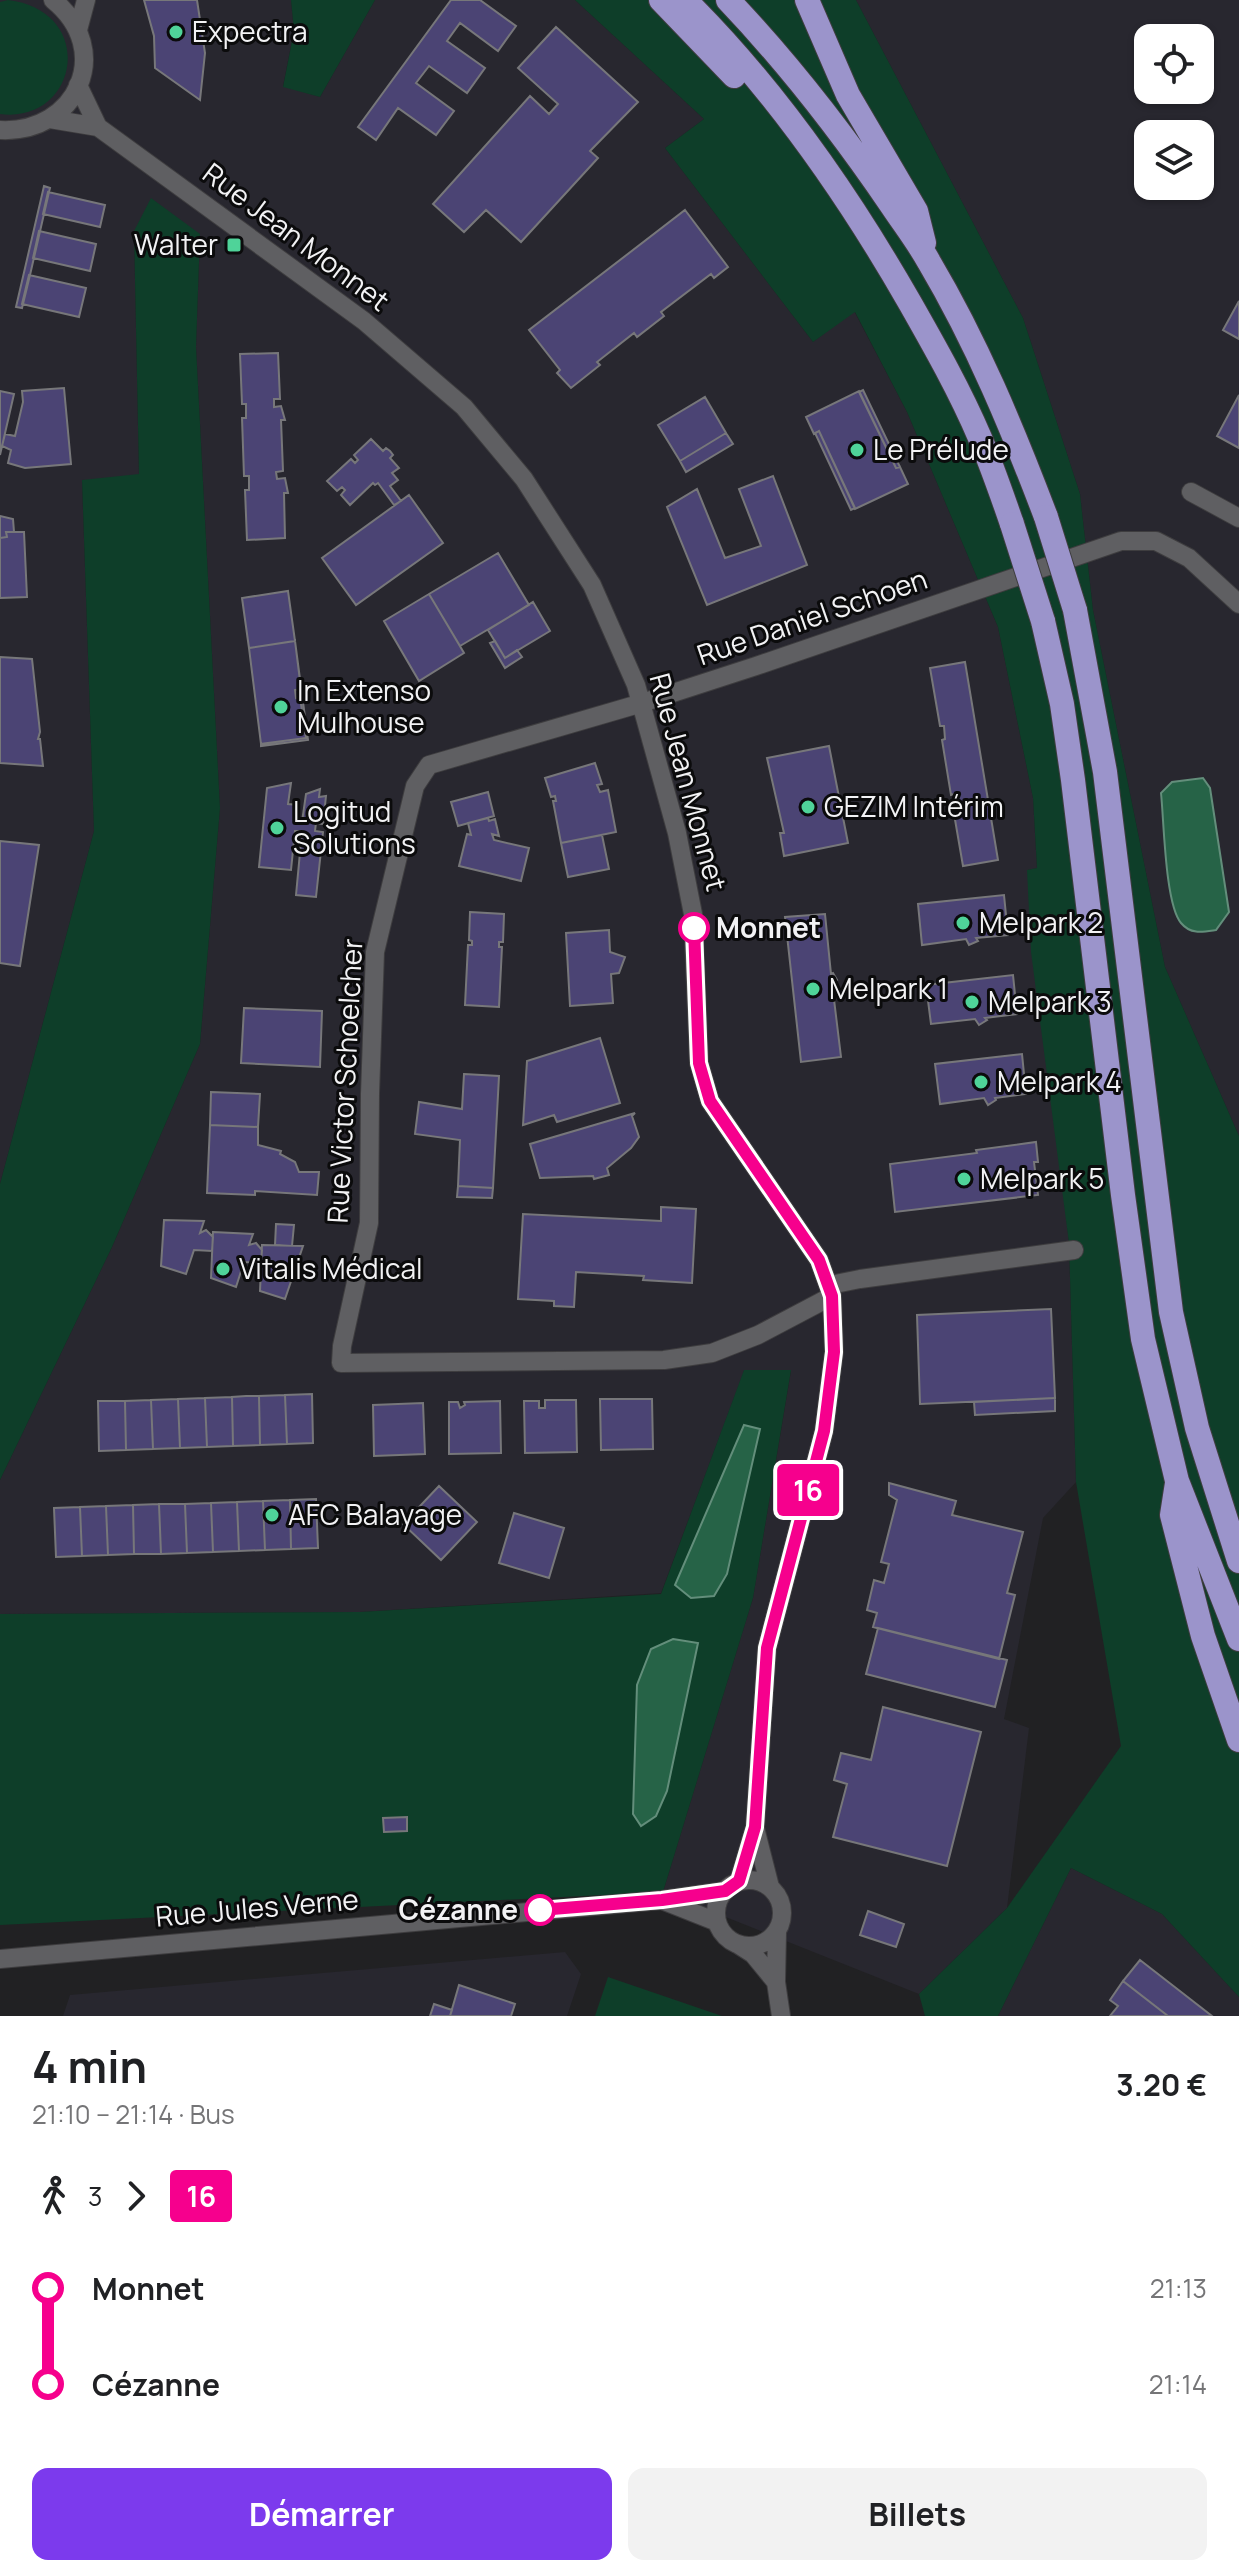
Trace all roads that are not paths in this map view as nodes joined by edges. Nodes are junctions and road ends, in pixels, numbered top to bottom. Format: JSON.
{"nodes":[{"id":1,"x":53,"y":0,"type":"edge"},
{"id":2,"x":86,"y":0,"type":"edge"},
{"id":3,"x":661,"y":0,"type":"edge"},
{"id":4,"x":685,"y":0,"type":"edge"},
{"id":5,"x":728,"y":0,"type":"edge"},
{"id":6,"x":807,"y":0,"type":"edge"},
{"id":7,"x":78,"y":30,"type":"junction"},
{"id":8,"x":78,"y":85,"type":"junction"},
{"id":9,"x":50,"y":119,"type":"junction"},
{"id":10,"x":98,"y":127,"type":"junction"},
{"id":11,"x":799,"y":131,"type":"junction"},
{"id":12,"x":2,"y":132,"type":"edge"},
{"id":13,"x":929,"y":261,"type":"junction"},
{"id":14,"x":1191,"y":492,"type":"dead end"},
{"id":15,"x":1239,"y":518,"type":"edge"},
{"id":16,"x":1239,"y":604,"type":"edge"},
{"id":17,"x":642,"y":703,"type":"junction"},
{"id":18,"x":1074,"y":1250,"type":"dead end"},
{"id":19,"x":831,"y":1291,"type":"junction"},
{"id":20,"x":1171,"y":1312,"type":"junction"},
{"id":21,"x":1177,"y":1481,"type":"junction"},
{"id":22,"x":1239,"y":1504,"type":"edge"},
{"id":23,"x":1239,"y":1561,"type":"edge"},
{"id":24,"x":1239,"y":1639,"type":"edge"},
{"id":25,"x":1239,"y":1740,"type":"edge"},
{"id":26,"x":755,"y":1827,"type":"junction"},
{"id":27,"x":732,"y":1886,"type":"junction"},
{"id":28,"x":770,"y":1887,"type":"junction"},
{"id":29,"x":662,"y":1900,"type":"junction"},
{"id":30,"x":717,"y":1922,"type":"junction"},
{"id":31,"x":777,"y":1932,"type":"junction"},
{"id":32,"x":739,"y":1945,"type":"junction"},
{"id":33,"x":0,"y":1959,"type":"edge"},
{"id":34,"x":776,"y":1982,"type":"junction"},
{"id":35,"x":781,"y":2016,"type":"edge"}],
"edges":[{"from":1,"to":7,"type":"street"},
{"from":2,"to":7,"type":"street"},
{"from":3,"to":11,"type":"highway"},
{"from":4,"to":11,"type":"highway"},
{"from":5,"to":13,"type":"highway"},
{"from":6,"to":13,"type":"highway"},
{"from":7,"to":8,"type":"street"},
{"from":8,"to":9,"type":"street"},
{"from":8,"to":10,"type":"street","name":"Rue Jean Monnet"},
{"from":9,"to":10,"type":"street","name":"Rue Jean Monnet"},
{"from":9,"to":12,"type":"street"},
{"from":10,"to":17,"type":"street","name":"Rue Jean Monnet"},
{"from":11,"to":21,"type":"highway","bridge":true},
{"from":13,"to":20,"type":"highway","bridge":true},
{"from":14,"to":15,"type":"street"},
{"from":16,"to":17,"type":"street","name":"Rue Daniel Schoen"},
{"from":17,"to":19,"type":"street","name":"Rue Jean Monnet"},
{"from":17,"to":19,"type":"street","name":"Rue Victor Schoelcher"},
{"from":18,"to":19,"type":"street"},
{"from":19,"to":26,"type":"street","name":"Rue Jean Monnet"},
{"from":20,"to":22,"type":"highway"},
{"from":20,"to":23,"type":"highway"},
{"from":21,"to":24,"type":"highway"},
{"from":21,"to":25,"type":"highway"},
{"from":26,"to":27,"type":"street","name":"Rue Jean Monnet"},
{"from":26,"to":28,"type":"street","name":"Rue Jean Monnet"},
{"from":27,"to":28,"type":"street"},
{"from":27,"to":29,"type":"street","name":"Rue Jules Verne"},
{"from":27,"to":30,"type":"street"},
{"from":28,"to":31,"type":"street"},
{"from":29,"to":30,"type":"street","name":"Rue Jules Verne"},
{"from":29,"to":33,"type":"street","name":"Rue Jules Verne"},
{"from":30,"to":32,"type":"street"},
{"from":31,"to":32,"type":"street"},
{"from":31,"to":34,"type":"street"},
{"from":32,"to":34,"type":"street"},
{"from":34,"to":35,"type":"street"}]}
